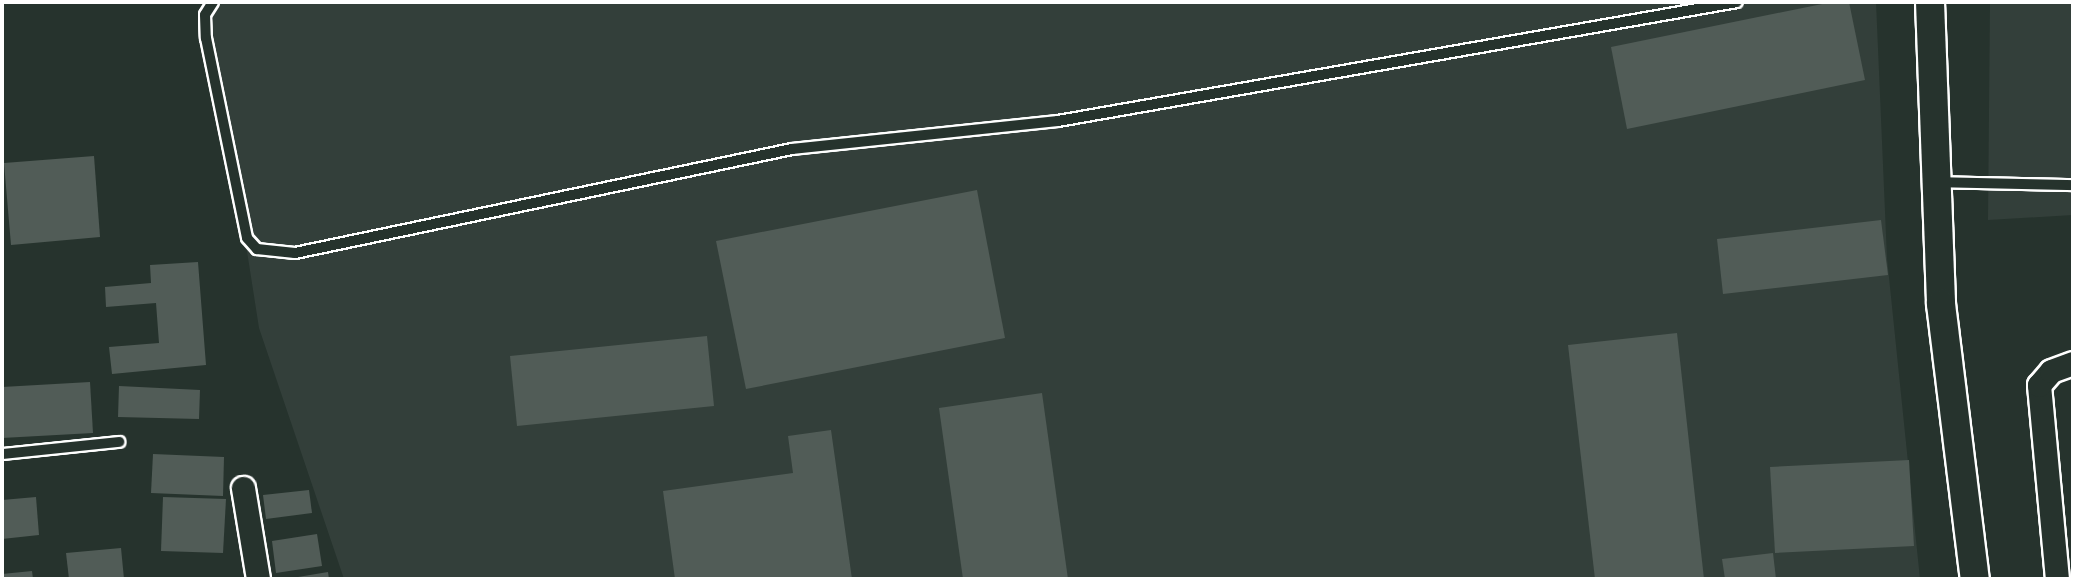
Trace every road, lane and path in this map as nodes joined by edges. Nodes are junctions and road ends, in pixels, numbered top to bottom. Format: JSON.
{"nodes":[{"id":1,"x":213,"y":2,"type":"edge"},
{"id":2,"x":1737,"y":2,"type":"edge"},
{"id":3,"x":1930,"y":2,"type":"edge"},
{"id":4,"x":1937,"y":182,"type":"junction"},
{"id":5,"x":2073,"y":185,"type":"edge"},
{"id":6,"x":2073,"y":363,"type":"edge"},
{"id":7,"x":119,"y":442,"type":"dead end"},
{"id":8,"x":2,"y":454,"type":"edge"},
{"id":9,"x":243,"y":488,"type":"dead end"},
{"id":10,"x":258,"y":579,"type":"edge"},
{"id":11,"x":1975,"y":579,"type":"edge"},
{"id":12,"x":2057,"y":579,"type":"edge"}],
"edges":[{"from":1,"to":2,"type":"lane"},
{"from":3,"to":4,"type":"street"},
{"from":4,"to":5,"type":"lane"},
{"from":4,"to":11,"type":"street"},
{"from":6,"to":12,"type":"street"},
{"from":7,"to":8,"type":"lane"},
{"from":9,"to":10,"type":"street"}]}
